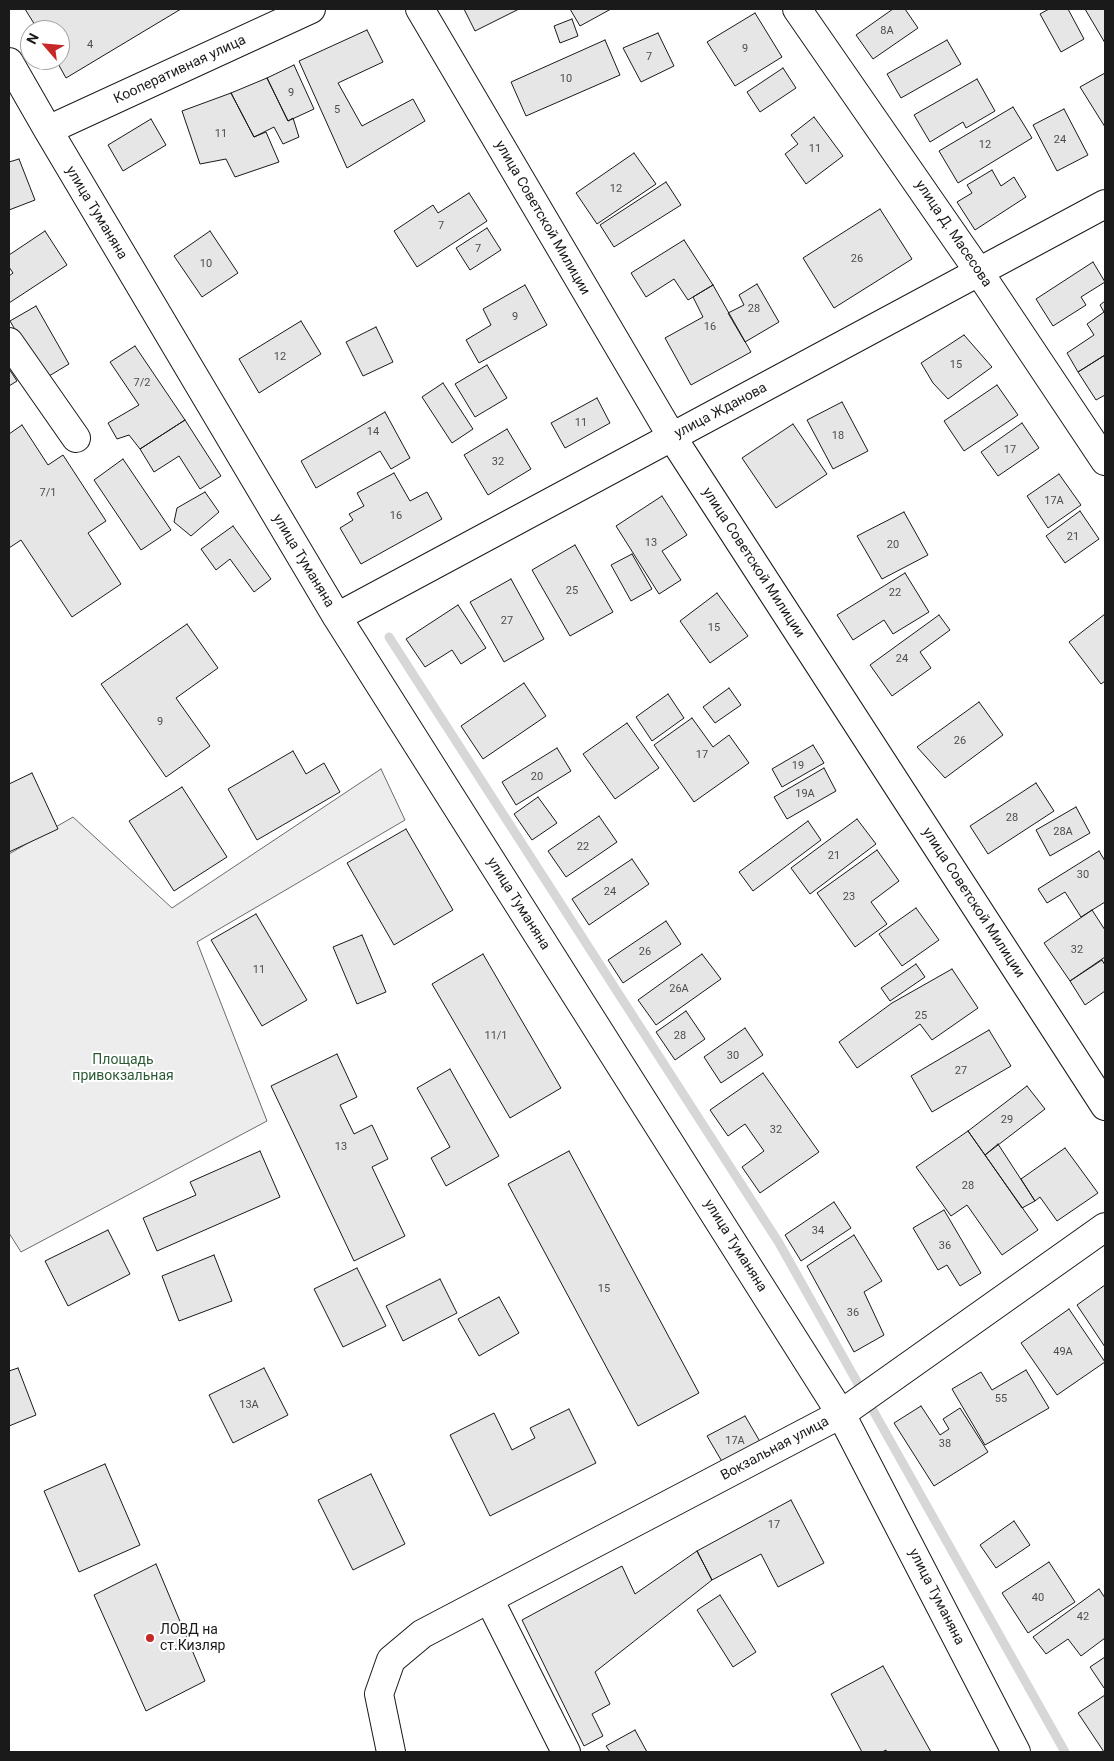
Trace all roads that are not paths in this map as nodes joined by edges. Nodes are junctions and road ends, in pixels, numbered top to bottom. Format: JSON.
{"nodes":[{"id":1,"x":311,"y":9,"type":"edge"},
{"id":2,"x":420,"y":9,"type":"edge"},
{"id":3,"x":798,"y":9,"type":"edge"},
{"id":4,"x":9,"y":62,"type":"edge"},
{"id":5,"x":48,"y":130,"type":"junction"},
{"id":6,"x":1105,"y":204,"type":"edge"},
{"id":7,"x":979,"y":272,"type":"junction"},
{"id":8,"x":9,"y":342,"type":"edge"},
{"id":9,"x":672,"y":437,"type":"junction"},
{"id":10,"x":76,"y":438,"type":"dead end"},
{"id":11,"x":1105,"y":461,"type":"edge"},
{"id":12,"x":337,"y":617,"type":"junction"},
{"id":13,"x":1105,"y":1106,"type":"edge"},
{"id":14,"x":1105,"y":1227,"type":"edge"},
{"id":15,"x":841,"y":1414,"type":"junction"},
{"id":16,"x":489,"y":1599,"type":"junction"},
{"id":17,"x":391,"y":1752,"type":"edge"},
{"id":18,"x":566,"y":1752,"type":"edge"},
{"id":19,"x":1016,"y":1752,"type":"edge"}],
"edges":[{"from":1,"to":5,"type":"street","name":"Кооперативная улица"},
{"from":2,"to":9,"type":"street","name":"улица Советской Милиции"},
{"from":3,"to":7,"type":"street","name":"улица Д. Масесова"},
{"from":4,"to":5,"type":"street","name":"улица Туманяна"},
{"from":5,"to":12,"type":"street","name":"улица Туманяна"},
{"from":6,"to":7,"type":"street","name":"улица Жданова"},
{"from":7,"to":9,"type":"street","name":"улица Жданова"},
{"from":7,"to":11,"type":"street","name":"улица Д. Масесова"},
{"from":8,"to":10,"type":"street"},
{"from":9,"to":12,"type":"street","name":"улица Жданова"},
{"from":9,"to":13,"type":"street","name":"улица Советской Милиции"},
{"from":12,"to":15,"type":"street","name":"улица Туманяна"},
{"from":14,"to":15,"type":"street","name":"Вокзальная улица"},
{"from":15,"to":16,"type":"street","name":"Вокзальная улица"},
{"from":15,"to":19,"type":"street","name":"улица Туманяна"},
{"from":16,"to":17,"type":"street","name":"Вокзальная улица"},
{"from":16,"to":18,"type":"street"}]}
